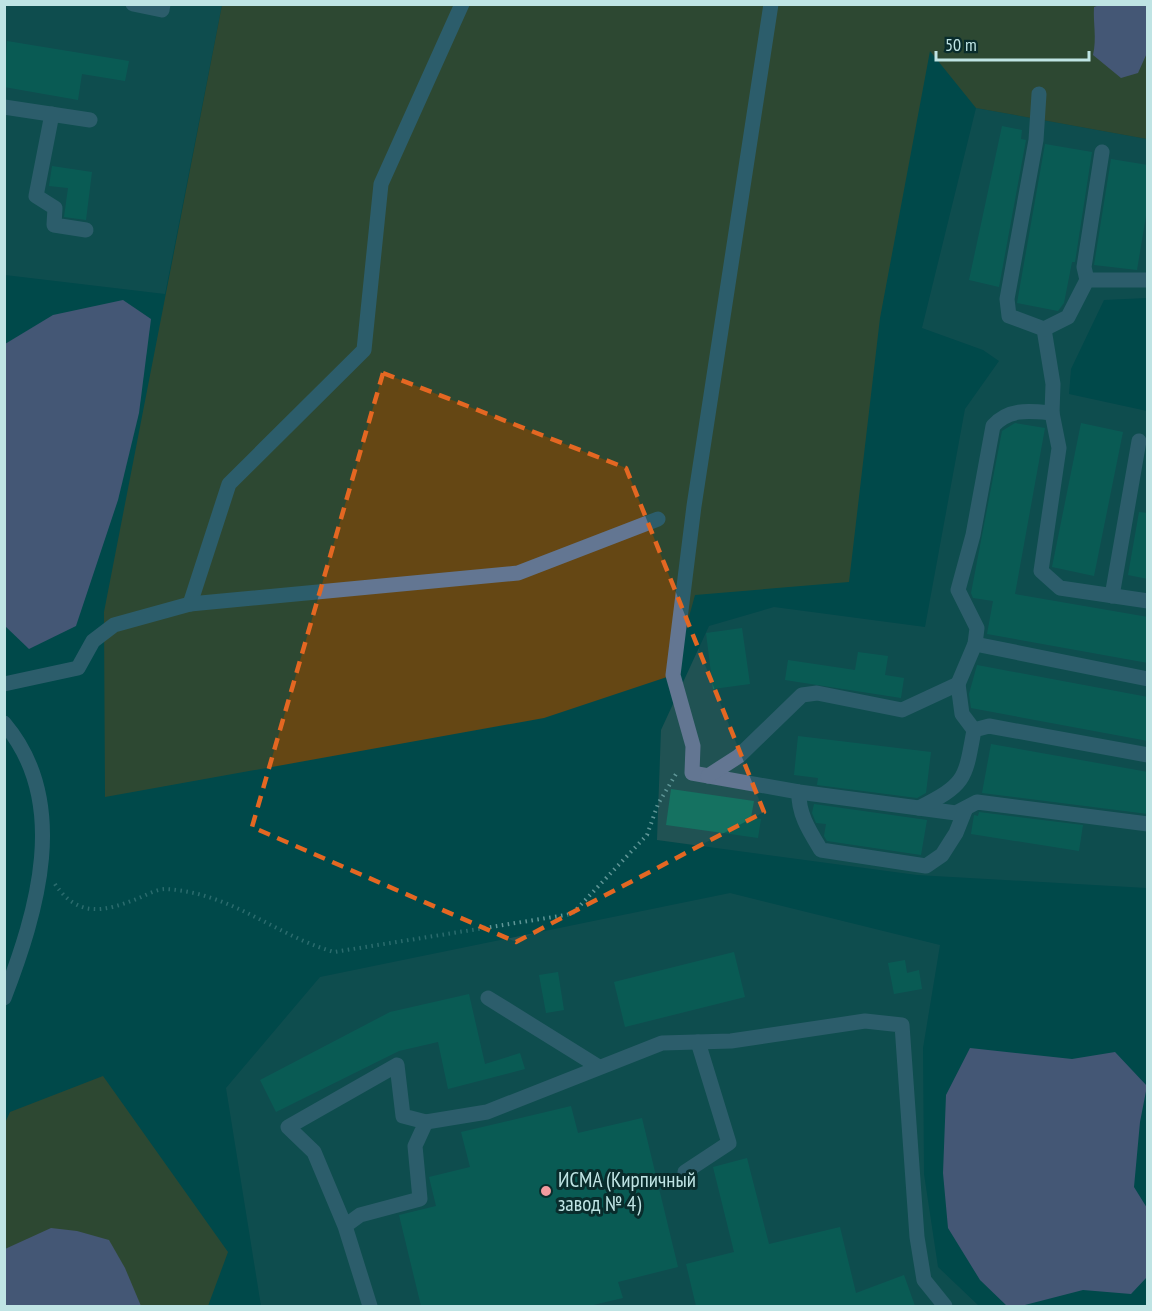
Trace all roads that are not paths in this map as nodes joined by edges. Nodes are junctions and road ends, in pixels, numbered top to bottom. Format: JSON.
{"nodes":[{"id":1,"x":133,"y":4,"type":"edge"},
{"id":2,"x":163,"y":4,"type":"edge"},
{"id":3,"x":462,"y":4,"type":"edge"},
{"id":4,"x":771,"y":4,"type":"edge"},
{"id":5,"x":1039,"y":94,"type":"dead end"},
{"id":6,"x":4,"y":107,"type":"edge"},
{"id":7,"x":52,"y":114,"type":"junction"},
{"id":8,"x":90,"y":120,"type":"dead end"},
{"id":9,"x":1102,"y":152,"type":"dead end"},
{"id":10,"x":86,"y":230,"type":"dead end"},
{"id":11,"x":1087,"y":280,"type":"junction"},
{"id":12,"x":1148,"y":280,"type":"edge"},
{"id":13,"x":1044,"y":329,"type":"junction"},
{"id":14,"x":1052,"y":413,"type":"junction"},
{"id":15,"x":1139,"y":441,"type":"dead end"},
{"id":16,"x":658,"y":519,"type":"dead end"},
{"id":17,"x":1112,"y":596,"type":"junction"},
{"id":18,"x":1148,"y":601,"type":"edge"},
{"id":19,"x":190,"y":604,"type":"junction"},
{"id":20,"x":975,"y":645,"type":"junction"},
{"id":21,"x":1148,"y":679,"type":"edge"},
{"id":22,"x":4,"y":684,"type":"edge"},
{"id":23,"x":958,"y":684,"type":"junction"},
{"id":24,"x":4,"y":723,"type":"edge"},
{"id":25,"x":974,"y":730,"type":"junction"},
{"id":26,"x":1148,"y":755,"type":"edge"},
{"id":27,"x":708,"y":776,"type":"junction"},
{"id":28,"x":799,"y":792,"type":"junction"},
{"id":29,"x":918,"y":808,"type":"junction"},
{"id":30,"x":966,"y":808,"type":"junction"},
{"id":31,"x":1148,"y":824,"type":"edge"},
{"id":32,"x":4,"y":998,"type":"edge"},
{"id":33,"x":488,"y":998,"type":"dead end"},
{"id":34,"x":698,"y":1042,"type":"junction"},
{"id":35,"x":599,"y":1067,"type":"junction"},
{"id":36,"x":426,"y":1122,"type":"junction"},
{"id":37,"x":685,"y":1172,"type":"dead end"},
{"id":38,"x":345,"y":1226,"type":"junction"},
{"id":39,"x":370,"y":1306,"type":"edge"},
{"id":40,"x":945,"y":1306,"type":"edge"}],
"edges":[{"from":1,"to":2,"type":"street"},
{"from":3,"to":19,"type":"street"},
{"from":4,"to":27,"type":"street"},
{"from":5,"to":13,"type":"street"},
{"from":6,"to":7,"type":"street"},
{"from":7,"to":8,"type":"street"},
{"from":7,"to":10,"type":"street"},
{"from":9,"to":11,"type":"street"},
{"from":11,"to":12,"type":"street"},
{"from":11,"to":13,"type":"street"},
{"from":13,"to":14,"type":"street"},
{"from":14,"to":17,"type":"street"},
{"from":14,"to":20,"type":"street"},
{"from":15,"to":17,"type":"street"},
{"from":16,"to":19,"type":"street"},
{"from":17,"to":18,"type":"street"},
{"from":19,"to":22,"type":"street"},
{"from":20,"to":21,"type":"street"},
{"from":20,"to":23,"type":"street"},
{"from":23,"to":25,"type":"street"},
{"from":23,"to":27,"type":"street"},
{"from":24,"to":32,"type":"street"},
{"from":25,"to":26,"type":"street"},
{"from":25,"to":29,"type":"street"},
{"from":27,"to":28,"type":"street"},
{"from":28,"to":29,"type":"street"},
{"from":28,"to":30,"type":"street"},
{"from":29,"to":30,"type":"street"},
{"from":30,"to":31,"type":"street"},
{"from":33,"to":35,"type":"street"},
{"from":34,"to":35,"type":"street"},
{"from":34,"to":37,"type":"street"},
{"from":34,"to":40,"type":"street"},
{"from":35,"to":36,"type":"street"},
{"from":36,"to":38,"type":"street"},
{"from":36,"to":38,"type":"street"},
{"from":38,"to":39,"type":"street"}]}
